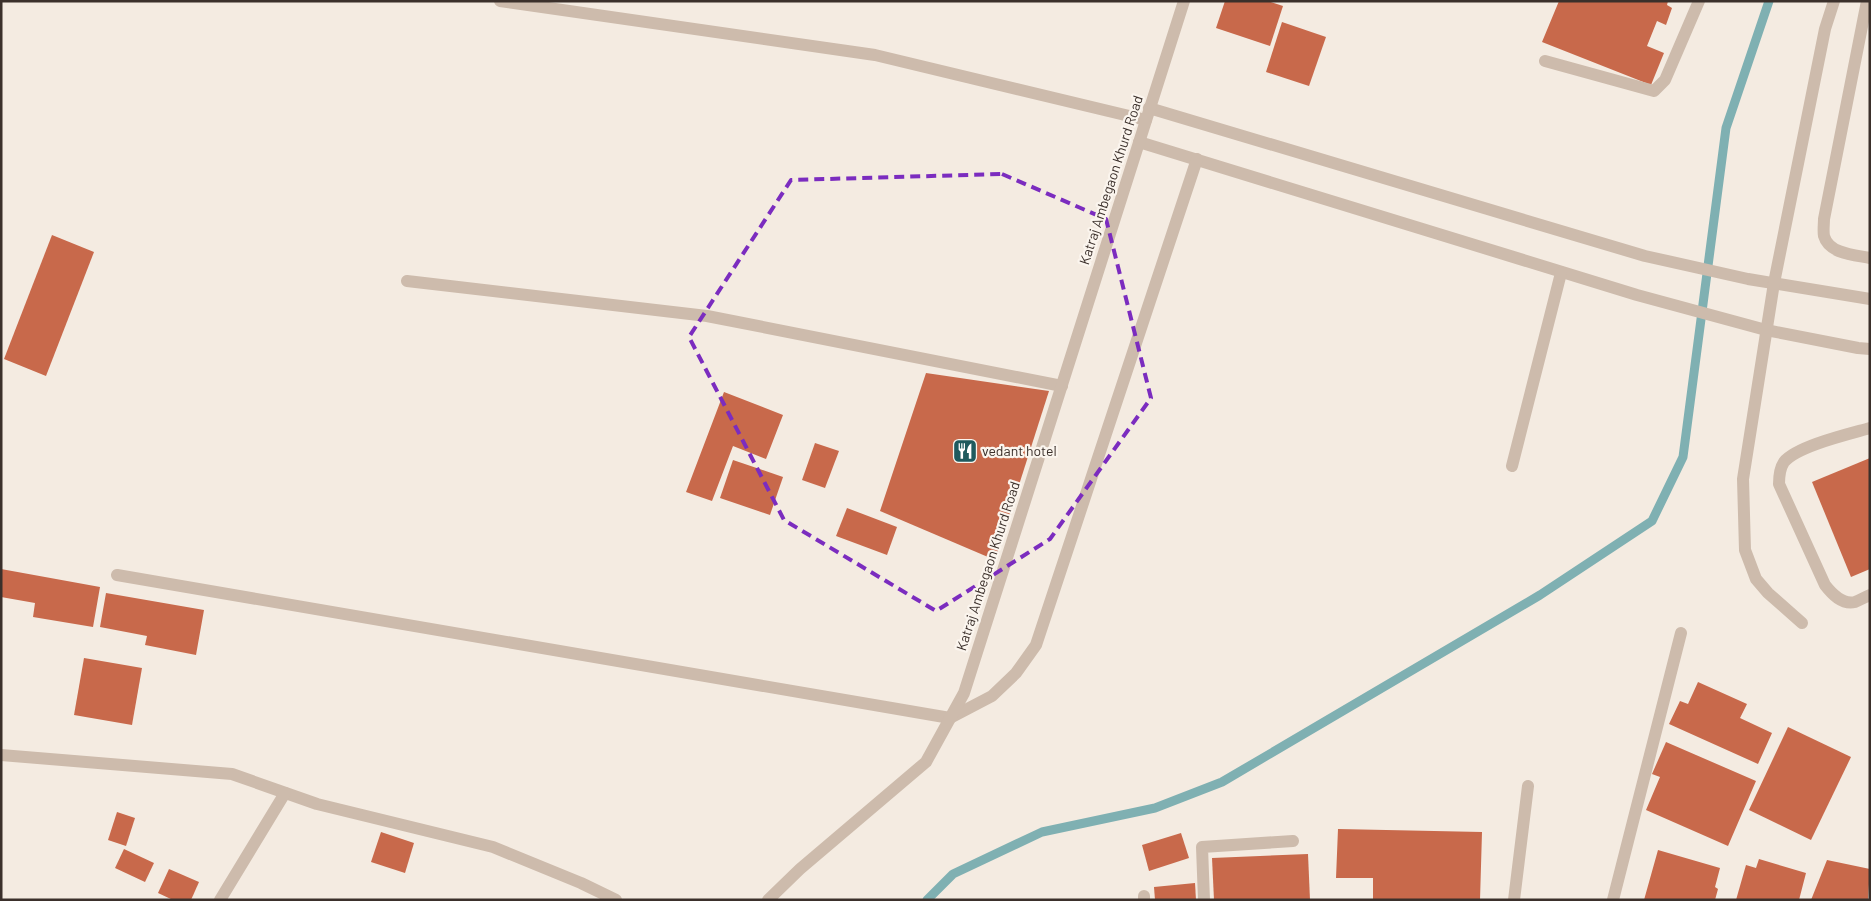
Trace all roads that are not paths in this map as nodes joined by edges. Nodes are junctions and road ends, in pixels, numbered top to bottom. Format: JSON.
{"nodes":[{"id":1,"x":500,"y":1,"type":"edge"},
{"id":2,"x":1184,"y":1,"type":"edge"},
{"id":3,"x":1699,"y":1,"type":"edge"},
{"id":4,"x":1834,"y":1,"type":"edge"},
{"id":5,"x":1867,"y":1,"type":"edge"},
{"id":6,"x":1544,"y":61,"type":"dead end"},
{"id":7,"x":1148,"y":114,"type":"junction"},
{"id":8,"x":1139,"y":142,"type":"junction"},
{"id":9,"x":1196,"y":159,"type":"junction"},
{"id":10,"x":1870,"y":258,"type":"edge"},
{"id":11,"x":1561,"y":272,"type":"junction"},
{"id":12,"x":407,"y":281,"type":"dead end"},
{"id":13,"x":1774,"y":284,"type":"junction"},
{"id":14,"x":1870,"y":299,"type":"edge"},
{"id":15,"x":1766,"y":330,"type":"junction"},
{"id":16,"x":1870,"y":349,"type":"edge"},
{"id":17,"x":1062,"y":386,"type":"junction"},
{"id":18,"x":1870,"y":428,"type":"edge"},
{"id":19,"x":1512,"y":466,"type":"dead end"},
{"id":20,"x":117,"y":575,"type":"dead end"},
{"id":21,"x":1870,"y":595,"type":"edge"},
{"id":22,"x":1802,"y":623,"type":"dead end"},
{"id":23,"x":1681,"y":633,"type":"dead end"},
{"id":24,"x":950,"y":718,"type":"junction"},
{"id":25,"x":1,"y":755,"type":"edge"},
{"id":26,"x":1528,"y":786,"type":"dead end"},
{"id":27,"x":285,"y":793,"type":"junction"},
{"id":28,"x":1293,"y":841,"type":"dead end"},
{"id":29,"x":220,"y":900,"type":"edge"},
{"id":30,"x":616,"y":900,"type":"edge"},
{"id":31,"x":768,"y":900,"type":"edge"},
{"id":32,"x":1204,"y":900,"type":"edge"},
{"id":33,"x":1514,"y":900,"type":"edge"},
{"id":34,"x":1613,"y":900,"type":"edge"}],
"edges":[{"from":1,"to":7,"type":"street"},
{"from":2,"to":7,"type":"street","name":"Katraj Ambegaon Khurd Road"},
{"from":3,"to":6,"type":"street"},
{"from":4,"to":13,"type":"street"},
{"from":5,"to":10,"type":"street"},
{"from":7,"to":8,"type":"street","name":"Katraj Ambegaon Khurd Road"},
{"from":7,"to":13,"type":"street"},
{"from":8,"to":9,"type":"street"},
{"from":8,"to":17,"type":"street","name":"Katraj Ambegaon Khurd Road"},
{"from":9,"to":11,"type":"street"},
{"from":9,"to":24,"type":"street"},
{"from":11,"to":15,"type":"street"},
{"from":11,"to":19,"type":"street"},
{"from":12,"to":17,"type":"street"},
{"from":13,"to":14,"type":"street"},
{"from":13,"to":15,"type":"street"},
{"from":15,"to":16,"type":"street"},
{"from":15,"to":22,"type":"street"},
{"from":17,"to":24,"type":"street","name":"Katraj Ambegaon Khurd Road"},
{"from":18,"to":21,"type":"street"},
{"from":20,"to":24,"type":"street"},
{"from":23,"to":34,"type":"street"},
{"from":24,"to":31,"type":"street","name":"Katraj Ambegaon Khurd Road"},
{"from":25,"to":27,"type":"street"},
{"from":26,"to":33,"type":"street"},
{"from":27,"to":29,"type":"street"},
{"from":27,"to":30,"type":"street"},
{"from":28,"to":32,"type":"street"}]}
